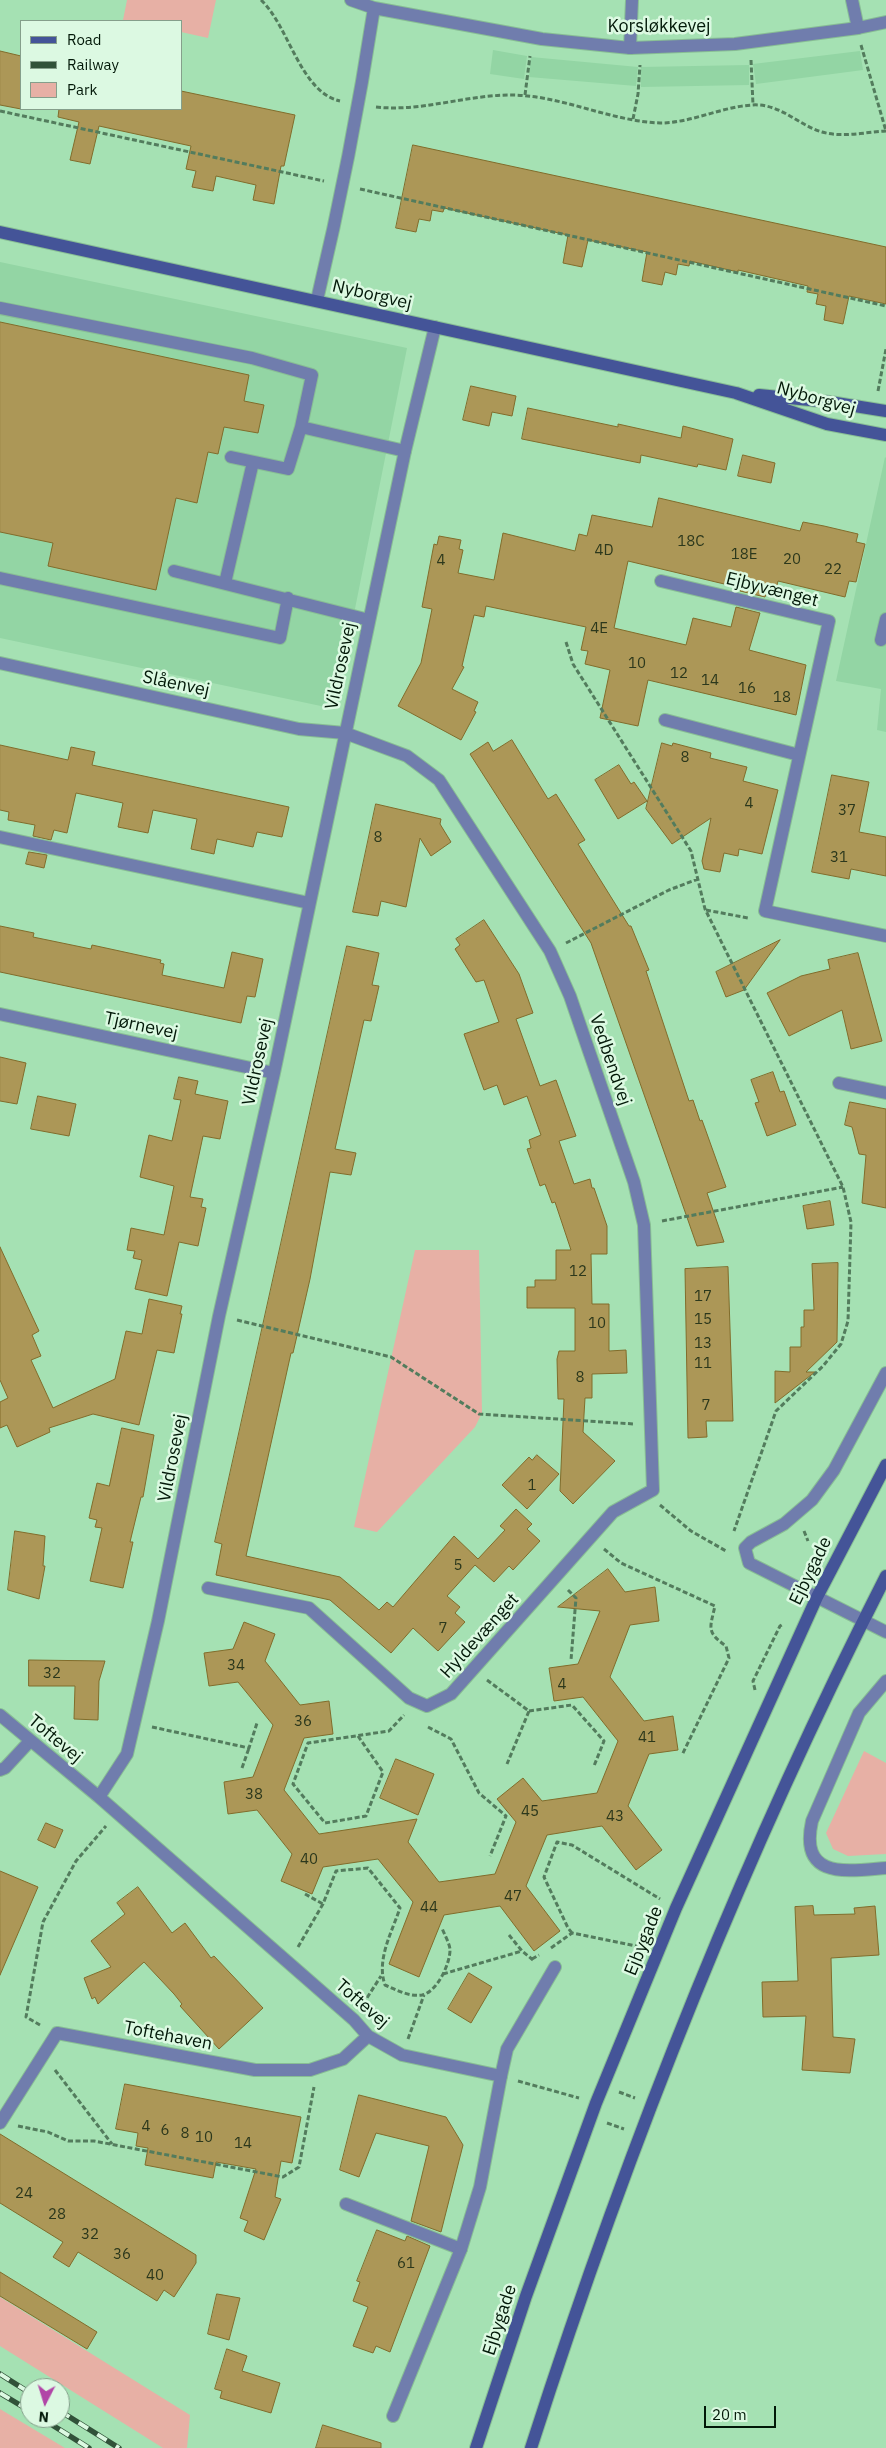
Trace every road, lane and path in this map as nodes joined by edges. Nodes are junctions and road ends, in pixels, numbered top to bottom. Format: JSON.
{"nodes":[{"id":1,"x":261,"y":0,"type":"edge"},
{"id":2,"x":351,"y":0,"type":"edge"},
{"id":3,"x":632,"y":0,"type":"edge"},
{"id":4,"x":852,"y":0,"type":"edge"},
{"id":5,"x":374,"y":8,"type":"junction"},
{"id":6,"x":886,"y":22,"type":"edge"},
{"id":7,"x":858,"y":28,"type":"junction"},
{"id":8,"x":532,"y":37,"type":"junction"},
{"id":9,"x":749,"y":42,"type":"junction"},
{"id":10,"x":635,"y":48,"type":"junction"},
{"id":11,"x":525,"y":95,"type":"junction"},
{"id":12,"x":359,"y":105,"type":"junction"},
{"id":13,"x":753,"y":105,"type":"junction"},
{"id":14,"x":0,"y":111,"type":"edge"},
{"id":15,"x":633,"y":119,"type":"junction"},
{"id":16,"x":886,"y":131,"type":"edge"},
{"id":17,"x":342,"y":185,"type":"junction"},
{"id":18,"x":0,"y":232,"type":"edge"},
{"id":19,"x":317,"y":300,"type":"junction"},
{"id":20,"x":886,"y":306,"type":"edge"},
{"id":21,"x":0,"y":308,"type":"edge"},
{"id":22,"x":435,"y":328,"type":"junction"},
{"id":23,"x":886,"y":350,"type":"edge"},
{"id":24,"x":736,"y":393,"type":"junction"},
{"id":25,"x":880,"y":410,"type":"edge"},
{"id":26,"x":300,"y":427,"type":"junction"},
{"id":27,"x":886,"y":435,"type":"edge"},
{"id":28,"x":405,"y":451,"type":"junction"},
{"id":29,"x":231,"y":457,"type":"dead end"},
{"id":30,"x":253,"y":462,"type":"junction"},
{"id":31,"x":174,"y":571,"type":"dead end"},
{"id":32,"x":0,"y":578,"type":"edge"},
{"id":33,"x":661,"y":581,"type":"dead end"},
{"id":34,"x":225,"y":583,"type":"junction"},
{"id":35,"x":288,"y":598,"type":"junction"},
{"id":36,"x":886,"y":619,"type":"edge"},
{"id":37,"x":369,"y":620,"type":"junction"},
{"id":38,"x":881,"y":640,"type":"dead end"},
{"id":39,"x":566,"y":642,"type":"dead end"},
{"id":40,"x":0,"y":663,"type":"edge"},
{"id":41,"x":665,"y":720,"type":"dead end"},
{"id":42,"x":345,"y":733,"type":"junction"},
{"id":43,"x":799,"y":755,"type":"junction"},
{"id":44,"x":0,"y":837,"type":"edge"},
{"id":45,"x":698,"y":879,"type":"junction"},
{"id":46,"x":309,"y":903,"type":"junction"},
{"id":47,"x":705,"y":909,"type":"junction"},
{"id":48,"x":765,"y":911,"type":"junction"},
{"id":49,"x":886,"y":936,"type":"edge"},
{"id":50,"x":550,"y":951,"type":"junction"},
{"id":51,"x":0,"y":1014,"type":"edge"},
{"id":52,"x":274,"y":1073,"type":"junction"},
{"id":53,"x":839,"y":1082,"type":"dead end"},
{"id":54,"x":886,"y":1093,"type":"edge"},
{"id":55,"x":843,"y":1187,"type":"junction"},
{"id":56,"x":644,"y":1224,"type":"junction"},
{"id":57,"x":219,"y":1316,"type":"junction"},
{"id":58,"x":886,"y":1373,"type":"edge"},
{"id":59,"x":650,"y":1426,"type":"junction"},
{"id":60,"x":886,"y":1465,"type":"edge"},
{"id":61,"x":653,"y":1490,"type":"junction"},
{"id":62,"x":733,"y":1533,"type":"dead end"},
{"id":63,"x":590,"y":1537,"type":"junction"},
{"id":64,"x":728,"y":1542,"type":"dead end"},
{"id":65,"x":724,"y":1550,"type":"junction"},
{"id":66,"x":750,"y":1563,"type":"junction"},
{"id":67,"x":886,"y":1576,"type":"edge"},
{"id":68,"x":555,"y":1577,"type":"junction"},
{"id":69,"x":208,"y":1588,"type":"dead end"},
{"id":70,"x":817,"y":1597,"type":"junction"},
{"id":71,"x":864,"y":1621,"type":"junction"},
{"id":72,"x":886,"y":1632,"type":"edge"},
{"id":73,"x":571,"y":1660,"type":"dead end"},
{"id":74,"x":473,"y":1670,"type":"junction"},
{"id":75,"x":886,"y":1681,"type":"edge"},
{"id":76,"x":416,"y":1701,"type":"junction"},
{"id":77,"x":529,"y":1711,"type":"junction"},
{"id":78,"x":0,"y":1715,"type":"edge"},
{"id":79,"x":256,"y":1723,"type":"dead end"},
{"id":80,"x":134,"y":1724,"type":"junction"},
{"id":81,"x":428,"y":1727,"type":"dead end"},
{"id":82,"x":358,"y":1736,"type":"junction"},
{"id":83,"x":30,"y":1740,"type":"junction"},
{"id":84,"x":249,"y":1748,"type":"junction"},
{"id":85,"x":682,"y":1755,"type":"dead end"},
{"id":86,"x":507,"y":1764,"type":"dead end"},
{"id":87,"x":594,"y":1766,"type":"dead end"},
{"id":88,"x":242,"y":1768,"type":"dead end"},
{"id":89,"x":0,"y":1770,"type":"edge"},
{"id":90,"x":99,"y":1797,"type":"junction"},
{"id":91,"x":116,"y":1814,"type":"junction"},
{"id":92,"x":490,"y":1856,"type":"dead end"},
{"id":93,"x":886,"y":1868,"type":"edge"},
{"id":94,"x":306,"y":1894,"type":"dead end"},
{"id":95,"x":323,"y":1904,"type":"junction"},
{"id":96,"x":676,"y":1908,"type":"junction"},
{"id":97,"x":442,"y":1928,"type":"dead end"},
{"id":98,"x":572,"y":1933,"type":"junction"},
{"id":99,"x":509,"y":1935,"type":"dead end"},
{"id":100,"x":549,"y":1950,"type":"dead end"},
{"id":101,"x":659,"y":1950,"type":"junction"},
{"id":102,"x":522,"y":1951,"type":"junction"},
{"id":103,"x":541,"y":1954,"type":"dead end"},
{"id":104,"x":532,"y":1959,"type":"junction"},
{"id":105,"x":285,"y":1960,"type":"junction"},
{"id":106,"x":554,"y":1969,"type":"joint"},
{"id":107,"x":443,"y":1974,"type":"junction"},
{"id":108,"x":382,"y":1975,"type":"junction"},
{"id":109,"x":424,"y":1995,"type":"junction"},
{"id":110,"x":354,"y":2020,"type":"junction"},
{"id":111,"x":57,"y":2033,"type":"junction"},
{"id":112,"x":368,"y":2036,"type":"junction"},
{"id":113,"x":402,"y":2054,"type":"junction"},
{"id":114,"x":43,"y":2055,"type":"junction"},
{"id":115,"x":317,"y":2068,"type":"junction"},
{"id":116,"x":501,"y":2076,"type":"junction"},
{"id":117,"x":596,"y":2103,"type":"junction"},
{"id":118,"x":652,"y":2104,"type":"junction"},
{"id":119,"x":0,"y":2122,"type":"edge"},
{"id":120,"x":640,"y":2135,"type":"junction"},
{"id":121,"x":112,"y":2145,"type":"junction"},
{"id":122,"x":346,"y":2204,"type":"dead end"},
{"id":123,"x":461,"y":2249,"type":"junction"},
{"id":124,"x":393,"y":2416,"type":"dead end"},
{"id":125,"x":476,"y":2448,"type":"edge"},
{"id":126,"x":531,"y":2448,"type":"edge"}],
"edges":[{"from":1,"to":12,"type":"path"},
{"from":2,"to":5,"type":"street","name":"Korsløkkevej"},
{"from":3,"to":10,"type":"street"},
{"from":4,"to":7,"type":"street"},
{"from":5,"to":8,"type":"street","name":"Korsløkkevej"},
{"from":5,"to":12,"type":"street"},
{"from":6,"to":7,"type":"street","name":"Korsløkkevej"},
{"from":7,"to":9,"type":"street","name":"Korsløkkevej"},
{"from":7,"to":16,"type":"path"},
{"from":8,"to":10,"type":"street","name":"Korsløkkevej"},
{"from":8,"to":11,"type":"path"},
{"from":9,"to":10,"type":"street","name":"Korsløkkevej"},
{"from":9,"to":13,"type":"path"},
{"from":10,"to":15,"type":"path"},
{"from":11,"to":12,"type":"path"},
{"from":11,"to":15,"type":"path"},
{"from":12,"to":17,"type":"street"},
{"from":13,"to":15,"type":"path"},
{"from":13,"to":16,"type":"path"},
{"from":14,"to":17,"type":"path"},
{"from":17,"to":19,"type":"street"},
{"from":17,"to":20,"type":"path"},
{"from":18,"to":19,"type":"main road","name":"Nyborgvej"},
{"from":19,"to":22,"type":"main road","name":"Nyborgvej"},
{"from":21,"to":26,"type":"street"},
{"from":22,"to":24,"type":"main road","name":"Nyborgvej"},
{"from":22,"to":28,"type":"street","name":"Vildrosevej"},
{"from":23,"to":25,"type":"path"},
{"from":24,"to":25,"type":"main road","name":"Nyborgvej"},
{"from":24,"to":27,"type":"main road","name":"Nyborgvej"},
{"from":26,"to":28,"type":"street"},
{"from":26,"to":30,"type":"street"},
{"from":28,"to":37,"type":"street","name":"Vildrosevej"},
{"from":29,"to":30,"type":"street"},
{"from":30,"to":34,"type":"street"},
{"from":31,"to":34,"type":"street"},
{"from":32,"to":35,"type":"street"},
{"from":33,"to":43,"type":"street","name":"Ejbyvænget"},
{"from":34,"to":35,"type":"street"},
{"from":35,"to":37,"type":"street"},
{"from":36,"to":38,"type":"street"},
{"from":37,"to":42,"type":"street","name":"Vildrosevej"},
{"from":39,"to":45,"type":"path"},
{"from":40,"to":42,"type":"street","name":"Slåenvej"},
{"from":41,"to":43,"type":"street"},
{"from":42,"to":46,"type":"street","name":"Vildrosevej"},
{"from":42,"to":50,"type":"street","name":"Vedbendvej"},
{"from":43,"to":48,"type":"street","name":"Ejbyvænget"},
{"from":44,"to":46,"type":"street"},
{"from":45,"to":47,"type":"path"},
{"from":45,"to":50,"type":"path"},
{"from":46,"to":52,"type":"street","name":"Vildrosevej"},
{"from":47,"to":48,"type":"path"},
{"from":47,"to":55,"type":"path"},
{"from":48,"to":49,"type":"street"},
{"from":50,"to":56,"type":"street","name":"Vedbendvej"},
{"from":51,"to":52,"type":"street","name":"Tjørnevej"},
{"from":52,"to":57,"type":"street","name":"Vildrosevej"},
{"from":53,"to":54,"type":"street"},
{"from":55,"to":56,"type":"path"},
{"from":55,"to":62,"type":"path"},
{"from":56,"to":59,"type":"street","name":"Vedbendvej"},
{"from":57,"to":59,"type":"path"},
{"from":57,"to":80,"type":"street","name":"Vildrosevej"},
{"from":58,"to":66,"type":"street"},
{"from":59,"to":61,"type":"street","name":"Vedbendvej"},
{"from":60,"to":70,"type":"main road","name":"Ejbygade"},
{"from":61,"to":63,"type":"street","name":"Hyldevænget"},
{"from":61,"to":65,"type":"path"},
{"from":63,"to":68,"type":"street","name":"Hyldevænget"},
{"from":63,"to":85,"type":"path"},
{"from":64,"to":65,"type":"path"},
{"from":65,"to":66,"type":"path"},
{"from":66,"to":70,"type":"street"},
{"from":67,"to":71,"type":"main road"},
{"from":68,"to":73,"type":"path"},
{"from":68,"to":74,"type":"street","name":"Hyldevænget"},
{"from":69,"to":76,"type":"street"},
{"from":70,"to":71,"type":"street"},
{"from":70,"to":96,"type":"main road","name":"Ejbygade"},
{"from":71,"to":72,"type":"street"},
{"from":71,"to":118,"type":"main road"},
{"from":74,"to":76,"type":"street","name":"Hyldevænget"},
{"from":74,"to":77,"type":"path"},
{"from":75,"to":93,"type":"street"},
{"from":76,"to":82,"type":"path"},
{"from":77,"to":86,"type":"path"},
{"from":77,"to":87,"type":"path"},
{"from":78,"to":83,"type":"street","name":"Toftevej"},
{"from":79,"to":84,"type":"path"},
{"from":80,"to":84,"type":"path"},
{"from":80,"to":90,"type":"street","name":"Vildrosevej"},
{"from":81,"to":92,"type":"path"},
{"from":82,"to":82,"type":"path"},
{"from":83,"to":89,"type":"street"},
{"from":83,"to":90,"type":"street","name":"Toftevej"},
{"from":84,"to":88,"type":"path"},
{"from":90,"to":91,"type":"street","name":"Toftevej"},
{"from":91,"to":105,"type":"street","name":"Toftevej"},
{"from":91,"to":111,"type":"path"},
{"from":94,"to":95,"type":"path"},
{"from":95,"to":105,"type":"path"},
{"from":95,"to":108,"type":"path"},
{"from":96,"to":98,"type":"path"},
{"from":96,"to":101,"type":"main road","name":"Ejbygade"},
{"from":97,"to":107,"type":"path"},
{"from":98,"to":100,"type":"path"},
{"from":98,"to":101,"type":"path"},
{"from":99,"to":102,"type":"path"},
{"from":101,"to":117,"type":"main road","name":"Ejbygade"},
{"from":102,"to":104,"type":"path"},
{"from":102,"to":107,"type":"path"},
{"from":103,"to":104,"type":"path"},
{"from":104,"to":106,"type":"path"},
{"from":105,"to":110,"type":"street","name":"Toftevej"},
{"from":106,"to":116,"type":"street"},
{"from":107,"to":109,"type":"path"},
{"from":108,"to":109,"type":"path"},
{"from":108,"to":110,"type":"path"},
{"from":109,"to":113,"type":"path"},
{"from":110,"to":112,"type":"street","name":"Toftevej"},
{"from":111,"to":114,"type":"street"},
{"from":111,"to":115,"type":"street","name":"Toftehaven"},
{"from":112,"to":113,"type":"street","name":"Toftevej"},
{"from":112,"to":115,"type":"street","name":"Toftehaven"},
{"from":113,"to":116,"type":"street","name":"Toftevej"},
{"from":114,"to":119,"type":"street"},
{"from":114,"to":121,"type":"path"},
{"from":115,"to":121,"type":"path"},
{"from":116,"to":117,"type":"path"},
{"from":116,"to":123,"type":"street"},
{"from":117,"to":118,"type":"path"},
{"from":117,"to":120,"type":"path"},
{"from":117,"to":125,"type":"main road","name":"Ejbygade"},
{"from":118,"to":120,"type":"main road"},
{"from":119,"to":121,"type":"path"},
{"from":120,"to":126,"type":"main road"},
{"from":122,"to":123,"type":"street"},
{"from":123,"to":124,"type":"street"}]}
